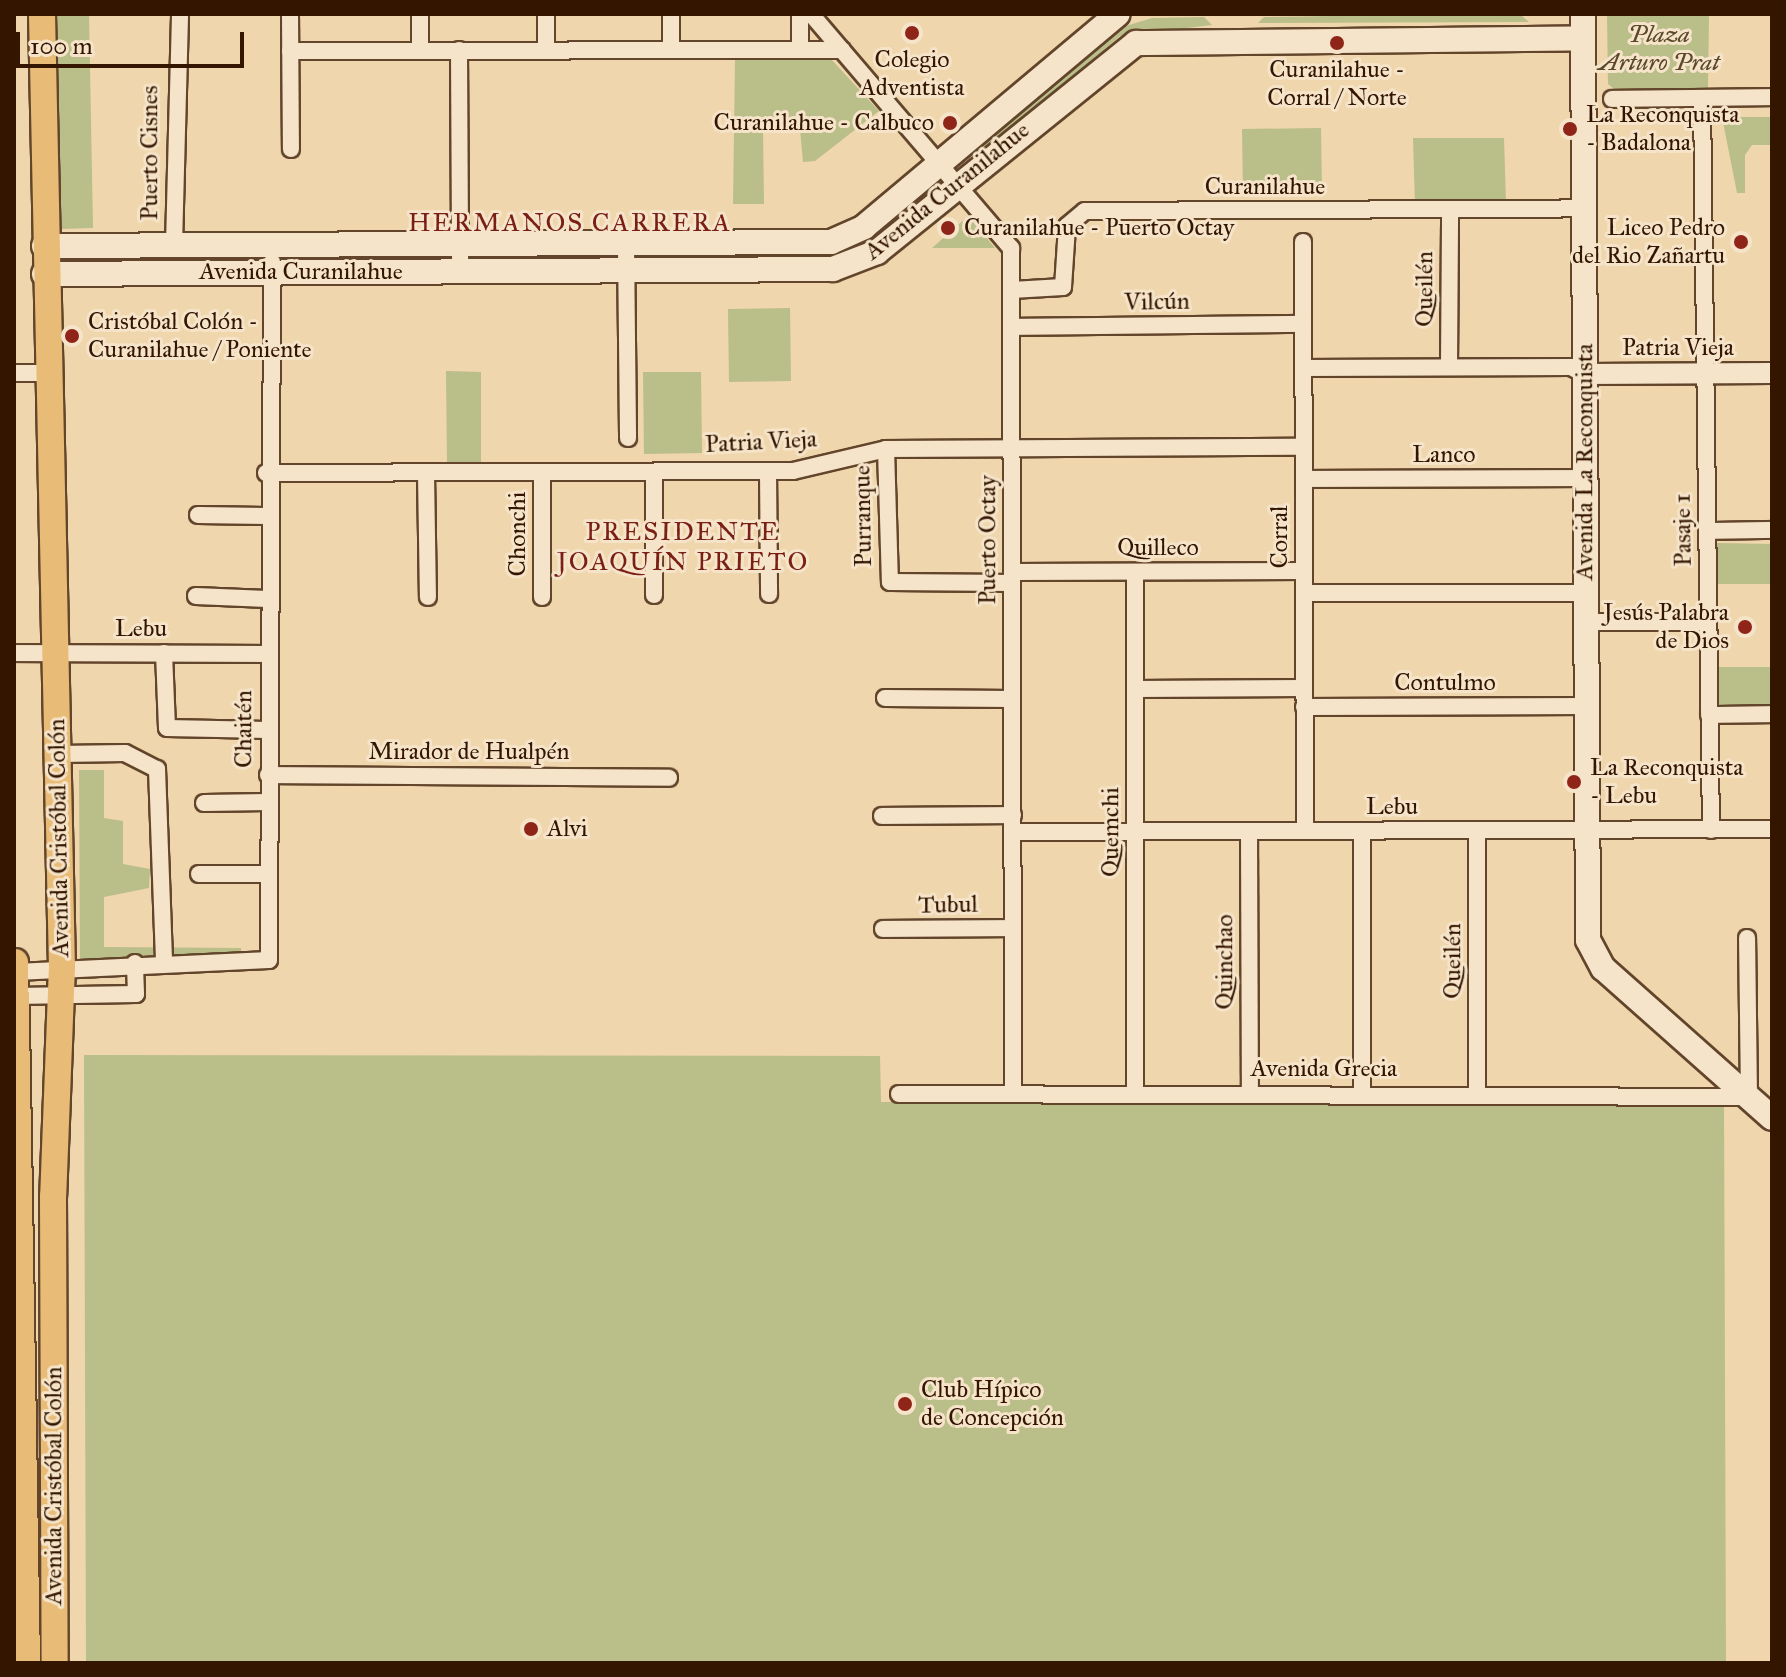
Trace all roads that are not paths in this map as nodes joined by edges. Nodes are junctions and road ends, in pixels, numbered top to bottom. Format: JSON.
{"nodes":[{"id":1,"x":42,"y":14,"type":"edge"},
{"id":2,"x":180,"y":14,"type":"edge"},
{"id":3,"x":290,"y":14,"type":"edge"},
{"id":4,"x":420,"y":14,"type":"edge"},
{"id":5,"x":546,"y":14,"type":"edge"},
{"id":6,"x":671,"y":14,"type":"edge"},
{"id":7,"x":800,"y":14,"type":"edge"},
{"id":8,"x":811,"y":14,"type":"edge"},
{"id":9,"x":1118,"y":14,"type":"edge"},
{"id":10,"x":1250,"y":26,"type":"edge"},
{"id":11,"x":1583,"y":26,"type":"edge"},
{"id":12,"x":459,"y":50,"type":"junction"},
{"id":13,"x":546,"y":50,"type":"junction"},
{"id":14,"x":671,"y":50,"type":"junction"},
{"id":15,"x":800,"y":50,"type":"junction"},
{"id":16,"x":842,"y":50,"type":"junction"},
{"id":17,"x":290,"y":51,"type":"junction"},
{"id":18,"x":420,"y":51,"type":"junction"},
{"id":19,"x":1772,"y":97,"type":"edge"},
{"id":20,"x":1702,"y":98,"type":"junction"},
{"id":21,"x":1612,"y":99,"type":"dead end"},
{"id":22,"x":291,"y":149,"type":"dead end"},
{"id":23,"x":940,"y":162,"type":"junction"},
{"id":24,"x":960,"y":184,"type":"junction"},
{"id":25,"x":1584,"y":208,"type":"junction"},
{"id":26,"x":1450,"y":212,"type":"junction"},
{"id":27,"x":1303,"y":242,"type":"dead end"},
{"id":28,"x":626,"y":243,"type":"junction"},
{"id":29,"x":460,"y":244,"type":"junction"},
{"id":30,"x":174,"y":245,"type":"junction"},
{"id":31,"x":272,"y":245,"type":"junction"},
{"id":32,"x":44,"y":246,"type":"junction"},
{"id":33,"x":626,"y":271,"type":"junction"},
{"id":34,"x":460,"y":272,"type":"junction"},
{"id":35,"x":272,"y":273,"type":"junction"},
{"id":36,"x":44,"y":274,"type":"junction"},
{"id":37,"x":1012,"y":290,"type":"junction"},
{"id":38,"x":1303,"y":324,"type":"junction"},
{"id":39,"x":1012,"y":327,"type":"junction"},
{"id":40,"x":1449,"y":367,"type":"junction"},
{"id":41,"x":1303,"y":368,"type":"junction"},
{"id":42,"x":14,"y":373,"type":"edge"},
{"id":43,"x":53,"y":373,"type":"junction"},
{"id":44,"x":1772,"y":373,"type":"edge"},
{"id":45,"x":1585,"y":374,"type":"junction"},
{"id":46,"x":1706,"y":374,"type":"junction"},
{"id":47,"x":628,"y":438,"type":"dead end"},
{"id":48,"x":1304,"y":447,"type":"junction"},
{"id":49,"x":1012,"y":448,"type":"junction"},
{"id":50,"x":886,"y":449,"type":"junction"},
{"id":51,"x":768,"y":471,"type":"junction"},
{"id":52,"x":542,"y":472,"type":"junction"},
{"id":53,"x":654,"y":472,"type":"junction"},
{"id":54,"x":266,"y":473,"type":"junction"},
{"id":55,"x":426,"y":473,"type":"junction"},
{"id":56,"x":1585,"y":478,"type":"junction"},
{"id":57,"x":1304,"y":479,"type":"junction"},
{"id":58,"x":198,"y":515,"type":"dead end"},
{"id":59,"x":266,"y":516,"type":"junction"},
{"id":60,"x":1772,"y":530,"type":"edge"},
{"id":61,"x":1707,"y":531,"type":"junction"},
{"id":62,"x":1304,"y":571,"type":"junction"},
{"id":63,"x":1135,"y":572,"type":"junction"},
{"id":64,"x":1012,"y":578,"type":"junction"},
{"id":65,"x":890,"y":582,"type":"joint"},
{"id":66,"x":1304,"y":593,"type":"junction"},
{"id":67,"x":1586,"y":593,"type":"junction"},
{"id":68,"x":769,"y":594,"type":"dead end"},
{"id":69,"x":654,"y":595,"type":"dead end"},
{"id":70,"x":196,"y":596,"type":"dead end"},
{"id":71,"x":428,"y":597,"type":"dead end"},
{"id":72,"x":542,"y":597,"type":"dead end"},
{"id":73,"x":267,"y":599,"type":"junction"},
{"id":74,"x":1586,"y":622,"type":"junction"},
{"id":75,"x":1708,"y":622,"type":"junction"},
{"id":76,"x":56,"y":652,"type":"junction"},
{"id":77,"x":14,"y":653,"type":"edge"},
{"id":78,"x":164,"y":653,"type":"junction"},
{"id":79,"x":267,"y":654,"type":"junction"},
{"id":80,"x":1304,"y":688,"type":"junction"},
{"id":81,"x":1135,"y":689,"type":"junction"},
{"id":82,"x":885,"y":698,"type":"dead end"},
{"id":83,"x":1012,"y":699,"type":"junction"},
{"id":84,"x":1586,"y":706,"type":"junction"},
{"id":85,"x":1304,"y":707,"type":"junction"},
{"id":86,"x":1772,"y":714,"type":"edge"},
{"id":87,"x":1709,"y":715,"type":"junction"},
{"id":88,"x":268,"y":730,"type":"junction"},
{"id":89,"x":59,"y":754,"type":"junction"},
{"id":90,"x":268,"y":775,"type":"junction"},
{"id":91,"x":669,"y":778,"type":"dead end"},
{"id":92,"x":268,"y":802,"type":"junction"},
{"id":93,"x":204,"y":803,"type":"dead end"},
{"id":94,"x":882,"y":816,"type":"dead end"},
{"id":95,"x":1013,"y":824,"type":"junction"},
{"id":96,"x":1772,"y":829,"type":"edge"},
{"id":97,"x":1477,"y":830,"type":"junction"},
{"id":98,"x":1587,"y":830,"type":"junction"},
{"id":99,"x":1711,"y":830,"type":"junction"},
{"id":100,"x":1249,"y":831,"type":"junction"},
{"id":101,"x":1305,"y":831,"type":"junction"},
{"id":102,"x":1362,"y":831,"type":"junction"},
{"id":103,"x":1135,"y":832,"type":"junction"},
{"id":104,"x":199,"y":874,"type":"dead end"},
{"id":105,"x":269,"y":874,"type":"junction"},
{"id":106,"x":1013,"y":928,"type":"junction"},
{"id":107,"x":883,"y":929,"type":"dead end"},
{"id":108,"x":1747,"y":938,"type":"dead end"},
{"id":109,"x":164,"y":962,"type":"junction"},
{"id":110,"x":135,"y":963,"type":"junction"},
{"id":111,"x":62,"y":966,"type":"junction"},
{"id":112,"x":16,"y":977,"type":"edge"},
{"id":113,"x":59,"y":994,"type":"junction"},
{"id":114,"x":1477,"y":1092,"type":"junction"},
{"id":115,"x":1013,"y":1093,"type":"junction"},
{"id":116,"x":1135,"y":1093,"type":"junction"},
{"id":117,"x":1250,"y":1093,"type":"junction"},
{"id":118,"x":1362,"y":1093,"type":"junction"},
{"id":119,"x":899,"y":1094,"type":"dead end"},
{"id":120,"x":1749,"y":1097,"type":"junction"},
{"id":121,"x":1772,"y":1118,"type":"edge"},
{"id":122,"x":14,"y":1124,"type":"edge"},
{"id":123,"x":27,"y":1663,"type":"edge"},
{"id":124,"x":55,"y":1663,"type":"edge"}],
"edges":[{"from":1,"to":32,"type":"main road","name":"Avenida Cristóbal Colón"},
{"from":2,"to":30,"type":"street","name":"Puerto Cisnes"},
{"from":3,"to":17,"type":"street"},
{"from":4,"to":18,"type":"street"},
{"from":5,"to":13,"type":"street"},
{"from":6,"to":14,"type":"street"},
{"from":7,"to":15,"type":"street"},
{"from":8,"to":16,"type":"street","name":"Puerto Octay"},
{"from":9,"to":23,"type":"main road","name":"Avenida Curanilahue"},
{"from":10,"to":11,"type":"main road","name":"Avenida Curanilahue"},
{"from":10,"to":24,"type":"main road","name":"Avenida Curanilahue"},
{"from":11,"to":25,"type":"main road","name":"Avenida La Reconquista"},
{"from":12,"to":13,"type":"street"},
{"from":12,"to":18,"type":"street"},
{"from":12,"to":29,"type":"street"},
{"from":13,"to":14,"type":"street"},
{"from":14,"to":15,"type":"street"},
{"from":15,"to":16,"type":"street"},
{"from":16,"to":23,"type":"street","name":"Puerto Octay"},
{"from":17,"to":18,"type":"street"},
{"from":17,"to":22,"type":"street"},
{"from":19,"to":20,"type":"street"},
{"from":20,"to":21,"type":"street"},
{"from":20,"to":46,"type":"street","name":"Pasaje 1"},
{"from":23,"to":24,"type":"street","name":"Puerto Octay"},
{"from":23,"to":28,"type":"main road","name":"Avenida Curanilahue"},
{"from":24,"to":33,"type":"main road","name":"Avenida Curanilahue"},
{"from":24,"to":37,"type":"street","name":"Puerto Octay"},
{"from":25,"to":26,"type":"street","name":"Curanilahue"},
{"from":25,"to":45,"type":"main road","name":"Avenida La Reconquista"},
{"from":26,"to":37,"type":"street","name":"Curanilahue"},
{"from":26,"to":40,"type":"street","name":"Queilén"},
{"from":27,"to":38,"type":"street","name":"Corral"},
{"from":28,"to":29,"type":"main road","name":"Avenida Curanilahue"},
{"from":28,"to":33,"type":"street"},
{"from":29,"to":31,"type":"main road","name":"Avenida Curanilahue"},
{"from":29,"to":34,"type":"street"},
{"from":30,"to":31,"type":"main road","name":"Avenida Curanilahue"},
{"from":30,"to":32,"type":"main road","name":"Avenida Curanilahue"},
{"from":31,"to":35,"type":"street","name":"Chaitén"},
{"from":32,"to":36,"type":"main road","name":"Avenida Cristóbal Colón"},
{"from":33,"to":34,"type":"main road","name":"Avenida Curanilahue"},
{"from":33,"to":47,"type":"street"},
{"from":34,"to":35,"type":"main road","name":"Avenida Curanilahue"},
{"from":35,"to":36,"type":"main road","name":"Avenida Curanilahue"},
{"from":35,"to":54,"type":"street","name":"Chaitén"},
{"from":36,"to":43,"type":"main road","name":"Avenida Cristóbal Colón"},
{"from":37,"to":39,"type":"street","name":"Puerto Octay"},
{"from":38,"to":39,"type":"street","name":"Vilcún"},
{"from":38,"to":41,"type":"street","name":"Corral"},
{"from":39,"to":49,"type":"street","name":"Puerto Octay"},
{"from":40,"to":41,"type":"street"},
{"from":40,"to":45,"type":"street"},
{"from":41,"to":48,"type":"street","name":"Corral"},
{"from":42,"to":43,"type":"street"},
{"from":43,"to":76,"type":"main road","name":"Avenida Cristóbal Colón"},
{"from":44,"to":46,"type":"street","name":"Patria Vieja"},
{"from":45,"to":46,"type":"street","name":"Patria Vieja"},
{"from":45,"to":56,"type":"main road","name":"Avenida La Reconquista"},
{"from":46,"to":61,"type":"street","name":"Pasaje 1"},
{"from":48,"to":49,"type":"street","name":"Patria Vieja"},
{"from":48,"to":57,"type":"street","name":"Corral"},
{"from":49,"to":50,"type":"street","name":"Patria Vieja"},
{"from":49,"to":64,"type":"street","name":"Puerto Octay"},
{"from":50,"to":51,"type":"street","name":"Patria Vieja"},
{"from":50,"to":65,"type":"street","name":"Purranque"},
{"from":51,"to":53,"type":"street","name":"Patria Vieja"},
{"from":51,"to":68,"type":"street"},
{"from":52,"to":53,"type":"street","name":"Patria Vieja"},
{"from":52,"to":55,"type":"street","name":"Patria Vieja"},
{"from":52,"to":72,"type":"street","name":"Chonchi"},
{"from":53,"to":69,"type":"street"},
{"from":54,"to":55,"type":"street","name":"Patria Vieja"},
{"from":54,"to":59,"type":"street","name":"Chaitén"},
{"from":55,"to":71,"type":"street"},
{"from":56,"to":57,"type":"street","name":"Lanco"},
{"from":56,"to":67,"type":"main road","name":"Avenida La Reconquista"},
{"from":57,"to":62,"type":"street","name":"Corral"},
{"from":58,"to":59,"type":"street"},
{"from":59,"to":73,"type":"street","name":"Chaitén"},
{"from":60,"to":61,"type":"street"},
{"from":61,"to":75,"type":"street","name":"Pasaje 1"},
{"from":62,"to":63,"type":"street","name":"Quilleco"},
{"from":62,"to":66,"type":"street","name":"Corral"},
{"from":63,"to":64,"type":"street","name":"Quilleco"},
{"from":63,"to":81,"type":"street","name":"Quemchi"},
{"from":64,"to":65,"type":"street","name":"Quilleco"},
{"from":64,"to":83,"type":"street","name":"Puerto Octay"},
{"from":66,"to":67,"type":"street"},
{"from":66,"to":80,"type":"street","name":"Corral"},
{"from":67,"to":74,"type":"main road","name":"Avenida La Reconquista"},
{"from":70,"to":73,"type":"street"},
{"from":73,"to":79,"type":"street","name":"Chaitén"},
{"from":74,"to":75,"type":"street"},
{"from":74,"to":84,"type":"main road","name":"Avenida La Reconquista"},
{"from":75,"to":87,"type":"street","name":"Pasaje 1"},
{"from":76,"to":77,"type":"street","name":"Lebu"},
{"from":76,"to":78,"type":"street","name":"Lebu"},
{"from":76,"to":89,"type":"main road","name":"Avenida Cristóbal Colón"},
{"from":78,"to":79,"type":"street","name":"Lebu"},
{"from":78,"to":88,"type":"street"},
{"from":79,"to":88,"type":"street","name":"Chaitén"},
{"from":80,"to":81,"type":"street"},
{"from":80,"to":85,"type":"street","name":"Corral"},
{"from":81,"to":103,"type":"street","name":"Quemchi"},
{"from":82,"to":83,"type":"street"},
{"from":83,"to":95,"type":"street","name":"Puerto Octay"},
{"from":84,"to":85,"type":"street","name":"Contulmo"},
{"from":84,"to":98,"type":"main road","name":"Avenida La Reconquista"},
{"from":85,"to":101,"type":"street","name":"Corral"},
{"from":86,"to":87,"type":"street"},
{"from":87,"to":99,"type":"street","name":"Pasaje 1"},
{"from":88,"to":90,"type":"street","name":"Chaitén"},
{"from":89,"to":109,"type":"street"},
{"from":89,"to":111,"type":"main road","name":"Avenida Cristóbal Colón"},
{"from":90,"to":91,"type":"street","name":"Mirador de Hualpén"},
{"from":90,"to":92,"type":"street","name":"Chaitén"},
{"from":92,"to":93,"type":"street"},
{"from":92,"to":105,"type":"street","name":"Chaitén"},
{"from":94,"to":95,"type":"street","name":"Lebu"},
{"from":95,"to":103,"type":"street","name":"Lebu"},
{"from":95,"to":106,"type":"street","name":"Puerto Octay"},
{"from":96,"to":99,"type":"street","name":"Lebu"},
{"from":97,"to":98,"type":"street","name":"Lebu"},
{"from":97,"to":102,"type":"street","name":"Lebu"},
{"from":97,"to":114,"type":"street","name":"Queilén"},
{"from":98,"to":99,"type":"street","name":"Lebu"},
{"from":98,"to":120,"type":"main road","name":"Avenida La Reconquista"},
{"from":100,"to":101,"type":"street","name":"Lebu"},
{"from":100,"to":103,"type":"street","name":"Lebu"},
{"from":100,"to":117,"type":"street","name":"Quinchao"},
{"from":101,"to":102,"type":"street","name":"Lebu"},
{"from":102,"to":118,"type":"street"},
{"from":103,"to":116,"type":"street","name":"Quemchi"},
{"from":104,"to":105,"type":"street"},
{"from":105,"to":109,"type":"street","name":"Chaitén"},
{"from":106,"to":107,"type":"street","name":"Tubul"},
{"from":106,"to":115,"type":"street","name":"Puerto Octay"},
{"from":108,"to":120,"type":"street"},
{"from":109,"to":110,"type":"street","name":"Chaitén"},
{"from":110,"to":111,"type":"street","name":"Chaitén"},
{"from":110,"to":113,"type":"street"},
{"from":111,"to":112,"type":"street","name":"Chaitén"},
{"from":111,"to":113,"type":"main road","name":"Avenida Cristóbal Colón"},
{"from":112,"to":113,"type":"street"},
{"from":112,"to":122,"type":"main road","name":"Avenida Cristóbal Colón"},
{"from":113,"to":124,"type":"main road","name":"Avenida Cristóbal Colón"},
{"from":114,"to":118,"type":"street","name":"Avenida Grecia"},
{"from":114,"to":120,"type":"street","name":"Avenida Grecia"},
{"from":115,"to":116,"type":"street","name":"Avenida Grecia"},
{"from":115,"to":119,"type":"street","name":"Avenida Grecia"},
{"from":116,"to":117,"type":"street","name":"Avenida Grecia"},
{"from":117,"to":118,"type":"street","name":"Avenida Grecia"},
{"from":120,"to":121,"type":"main road","name":"Avenida La Reconquista"},
{"from":122,"to":123,"type":"main road","name":"Avenida Cristóbal Colón"}]}
